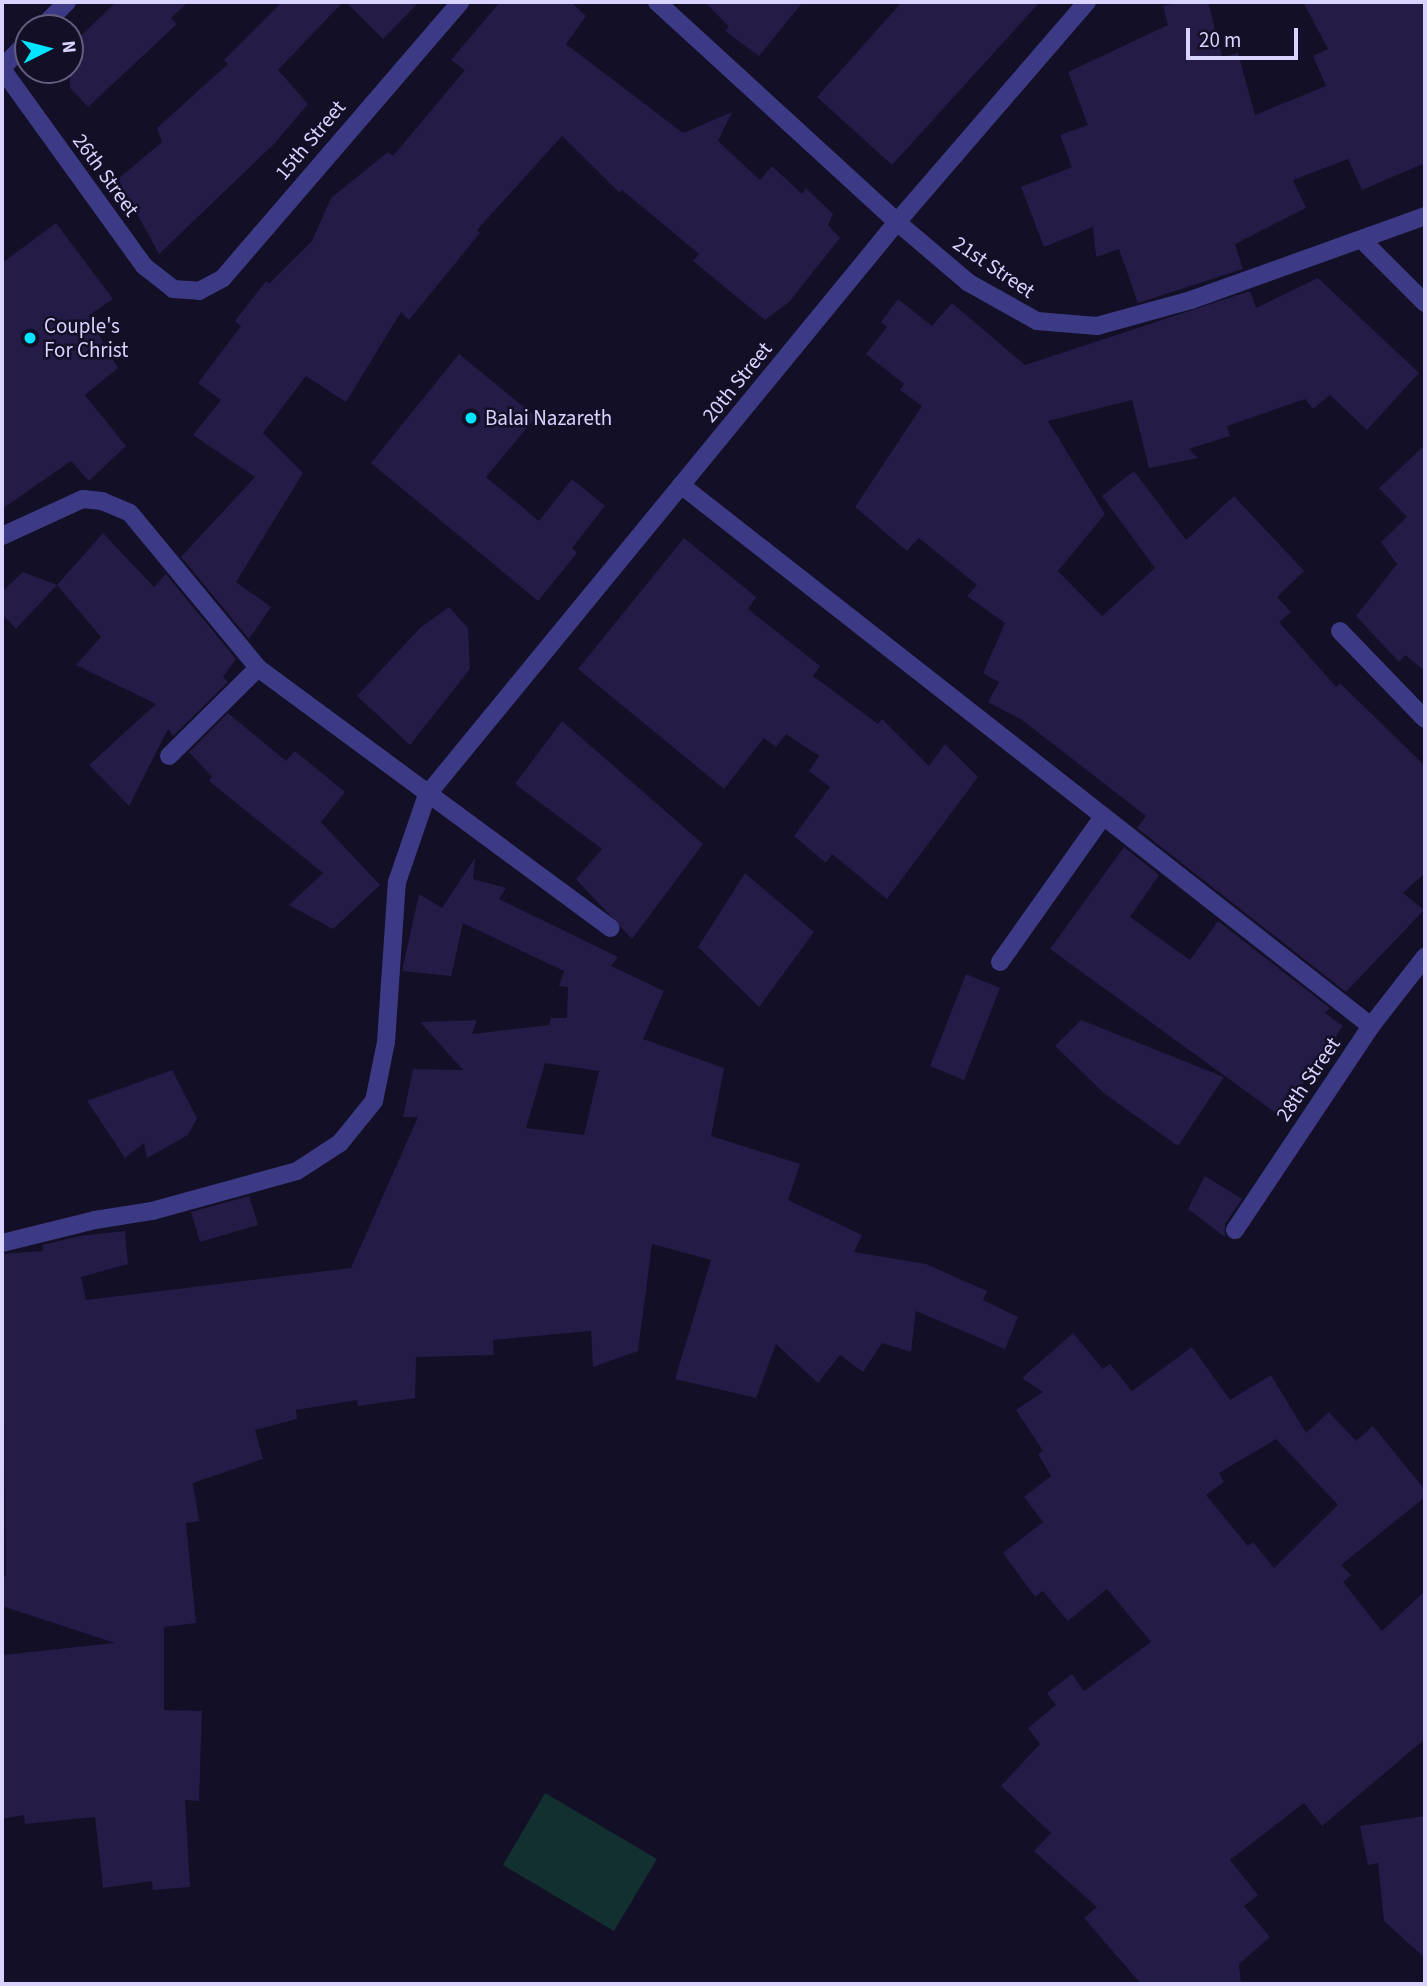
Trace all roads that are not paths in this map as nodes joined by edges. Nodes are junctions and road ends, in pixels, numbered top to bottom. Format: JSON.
{"nodes":[{"id":1,"x":460,"y":2,"type":"edge"},
{"id":2,"x":657,"y":2,"type":"edge"},
{"id":3,"x":1087,"y":2,"type":"edge"},
{"id":4,"x":14,"y":56,"type":"edge"},
{"id":5,"x":2,"y":69,"type":"edge"},
{"id":6,"x":1425,"y":216,"type":"edge"},
{"id":7,"x":897,"y":222,"type":"junction"},
{"id":8,"x":1363,"y":241,"type":"junction"},
{"id":9,"x":185,"y":292,"type":"joint"},
{"id":10,"x":1425,"y":303,"type":"edge"},
{"id":11,"x":681,"y":485,"type":"junction"},
{"id":12,"x":2,"y":536,"type":"edge"},
{"id":13,"x":1340,"y":631,"type":"dead end"},
{"id":14,"x":258,"y":668,"type":"junction"},
{"id":15,"x":1425,"y":719,"type":"edge"},
{"id":16,"x":169,"y":756,"type":"dead end"},
{"id":17,"x":427,"y":795,"type":"junction"},
{"id":18,"x":1102,"y":818,"type":"junction"},
{"id":19,"x":611,"y":928,"type":"dead end"},
{"id":20,"x":1425,"y":957,"type":"edge"},
{"id":21,"x":1000,"y":962,"type":"dead end"},
{"id":22,"x":1371,"y":1026,"type":"junction"},
{"id":23,"x":1235,"y":1230,"type":"dead end"},
{"id":24,"x":2,"y":1243,"type":"edge"}],
"edges":[{"from":1,"to":9,"type":"street","name":"15th Street"},
{"from":2,"to":7,"type":"street","name":"21st Street"},
{"from":3,"to":7,"type":"street","name":"20th Street"},
{"from":4,"to":5,"type":"street"},
{"from":5,"to":9,"type":"street","name":"26th Street"},
{"from":6,"to":8,"type":"street","name":"21st Street"},
{"from":7,"to":8,"type":"street","name":"21st Street"},
{"from":7,"to":11,"type":"street","name":"20th Street"},
{"from":8,"to":10,"type":"street"},
{"from":11,"to":17,"type":"street","name":"20th Street"},
{"from":11,"to":18,"type":"street"},
{"from":12,"to":14,"type":"street"},
{"from":13,"to":15,"type":"street"},
{"from":14,"to":16,"type":"street"},
{"from":14,"to":17,"type":"street"},
{"from":17,"to":19,"type":"street"},
{"from":17,"to":24,"type":"street"},
{"from":18,"to":21,"type":"street"},
{"from":18,"to":22,"type":"street"},
{"from":20,"to":22,"type":"street","name":"28th Street"},
{"from":22,"to":23,"type":"street","name":"28th Street"}]}
